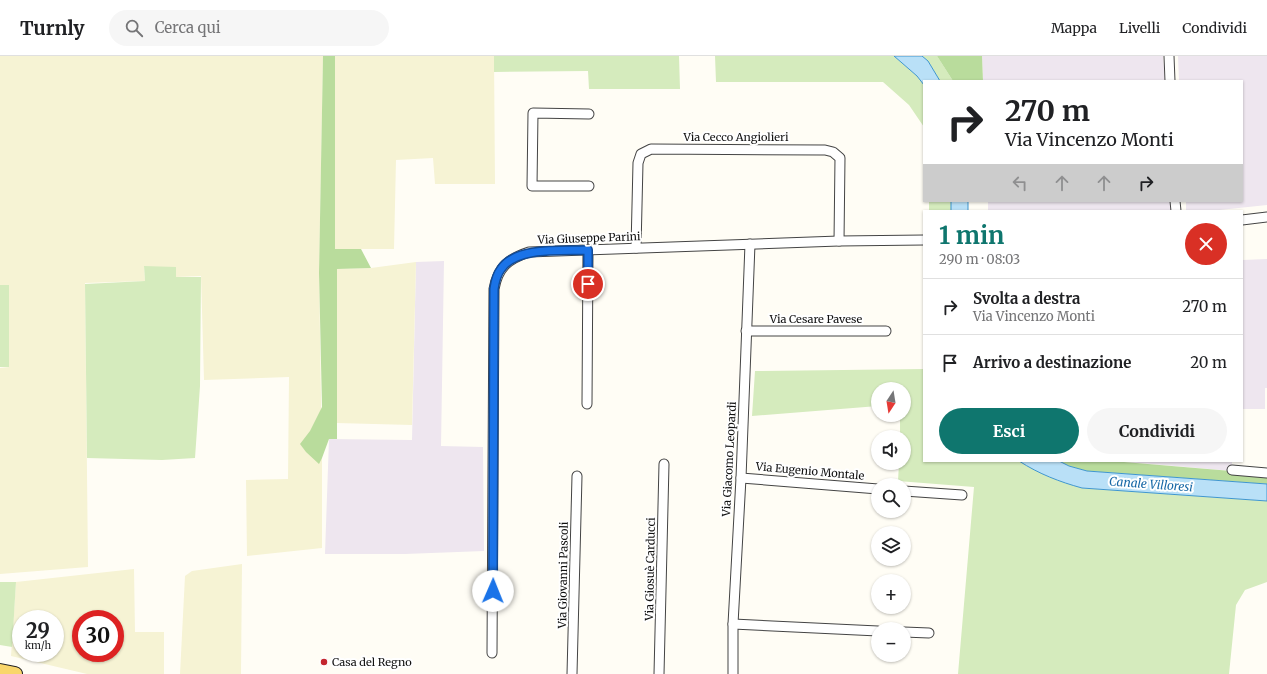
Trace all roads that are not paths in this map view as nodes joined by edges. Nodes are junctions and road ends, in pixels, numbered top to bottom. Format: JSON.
{"nodes":[{"id":1,"x":1169,"y":56,"type":"edge"},
{"id":2,"x":1170,"y":80,"type":"edge"},
{"id":3,"x":589,"y":114,"type":"dead end"},
{"id":4,"x":589,"y":186,"type":"dead end"},
{"id":5,"x":1267,"y":217,"type":"edge"},
{"id":6,"x":1243,"y":220,"type":"edge"},
{"id":7,"x":923,"y":240,"type":"edge"},
{"id":8,"x":839,"y":241,"type":"junction"},
{"id":9,"x":750,"y":244,"type":"junction"},
{"id":10,"x":636,"y":248,"type":"junction"},
{"id":11,"x":588,"y":250,"type":"junction"},
{"id":12,"x":746,"y":331,"type":"junction"},
{"id":13,"x":886,"y":331,"type":"dead end"},
{"id":14,"x":587,"y":404,"type":"dead end"},
{"id":15,"x":664,"y":464,"type":"dead end"},
{"id":16,"x":1232,"y":470,"type":"dead end"},
{"id":17,"x":1267,"y":472,"type":"edge"},
{"id":18,"x":577,"y":476,"type":"dead end"},
{"id":19,"x":741,"y":478,"type":"junction"},
{"id":20,"x":871,"y":488,"type":"edge"},
{"id":21,"x":911,"y":491,"type":"edge"},
{"id":22,"x":962,"y":495,"type":"dead end"},
{"id":23,"x":733,"y":624,"type":"junction"},
{"id":24,"x":871,"y":631,"type":"edge"},
{"id":25,"x":911,"y":632,"type":"edge"},
{"id":26,"x":929,"y":633,"type":"dead end"},
{"id":27,"x":492,"y":653,"type":"dead end"},
{"id":28,"x":0,"y":670,"type":"edge"},
{"id":29,"x":15,"y":674,"type":"edge"},
{"id":30,"x":572,"y":674,"type":"edge"},
{"id":31,"x":659,"y":674,"type":"edge"},
{"id":32,"x":733,"y":674,"type":"edge"}],
"edges":[{"from":1,"to":2,"type":"street"},
{"from":3,"to":4,"type":"street"},
{"from":5,"to":6,"type":"street"},
{"from":7,"to":8,"type":"street","name":"Via Giuseppe Parini"},
{"from":8,"to":9,"type":"street","name":"Via Giuseppe Parini"},
{"from":8,"to":10,"type":"street","name":"Via Cecco Angiolieri"},
{"from":9,"to":10,"type":"street","name":"Via Giuseppe Parini"},
{"from":9,"to":12,"type":"street","name":"Via Giacomo Leopardi"},
{"from":10,"to":11,"type":"street","name":"Via Giuseppe Parini"},
{"from":11,"to":14,"type":"street"},
{"from":11,"to":27,"type":"street","name":"Via Giuseppe Parini"},
{"from":12,"to":13,"type":"street","name":"Via Cesare Pavese"},
{"from":12,"to":19,"type":"street","name":"Via Giacomo Leopardi"},
{"from":15,"to":31,"type":"street","name":"Via Giosuè Carducci"},
{"from":16,"to":17,"type":"street"},
{"from":18,"to":30,"type":"street","name":"Via Giovanni Pascoli"},
{"from":19,"to":20,"type":"street","name":"Via Eugenio Montale"},
{"from":19,"to":23,"type":"street","name":"Via Giacomo Leopardi"},
{"from":21,"to":22,"type":"street"},
{"from":23,"to":24,"type":"street"},
{"from":23,"to":32,"type":"street","name":"Via Giacomo Leopardi"},
{"from":25,"to":26,"type":"street"},
{"from":28,"to":29,"type":"main road"}]}
